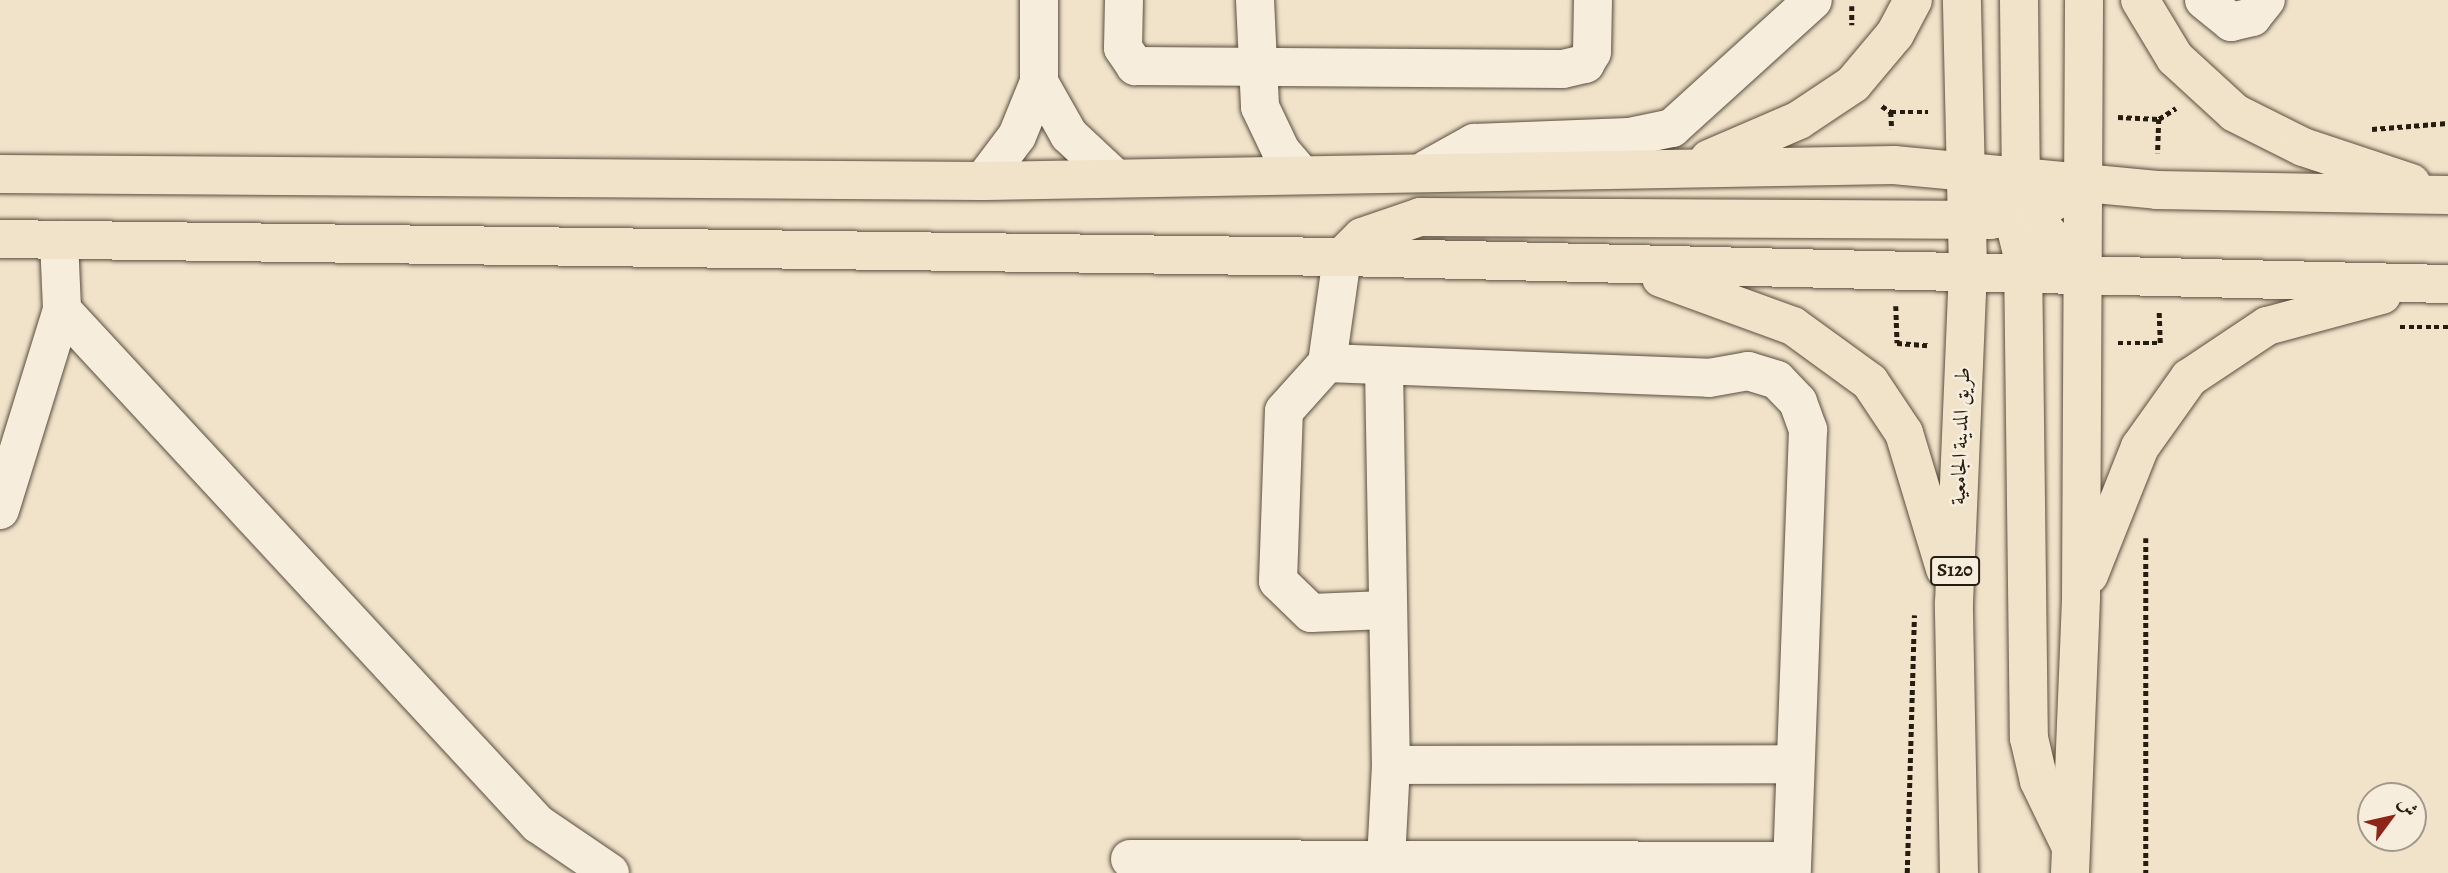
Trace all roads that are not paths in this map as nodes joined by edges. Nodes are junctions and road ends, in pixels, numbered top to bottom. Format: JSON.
{"nodes":[{"id":1,"x":1040,"y":0,"type":"edge"},
{"id":2,"x":1124,"y":0,"type":"edge"},
{"id":3,"x":1255,"y":0,"type":"edge"},
{"id":4,"x":1593,"y":0,"type":"edge"},
{"id":5,"x":1813,"y":0,"type":"edge"},
{"id":6,"x":1913,"y":0,"type":"edge"},
{"id":7,"x":1962,"y":0,"type":"edge"},
{"id":8,"x":2019,"y":0,"type":"edge"},
{"id":9,"x":2084,"y":0,"type":"edge"},
{"id":10,"x":2140,"y":0,"type":"edge"},
{"id":11,"x":2204,"y":0,"type":"edge"},
{"id":12,"x":2266,"y":0,"type":"edge"},
{"id":13,"x":1255,"y":66,"type":"junction"},
{"id":14,"x":1039,"y":82,"type":"junction"},
{"id":15,"x":1693,"y":166,"type":"junction"},
{"id":16,"x":1963,"y":167,"type":"junction"},
{"id":17,"x":1427,"y":169,"type":"junction"},
{"id":18,"x":1298,"y":172,"type":"junction"},
{"id":19,"x":0,"y":174,"type":"edge"},
{"id":20,"x":1113,"y":176,"type":"junction"},
{"id":21,"x":2021,"y":177,"type":"junction"},
{"id":22,"x":983,"y":181,"type":"junction"},
{"id":23,"x":2085,"y":185,"type":"junction"},
{"id":24,"x":2447,"y":195,"type":"edge"},
{"id":25,"x":2024,"y":214,"type":"junction"},
{"id":26,"x":1965,"y":219,"type":"junction"},
{"id":27,"x":0,"y":239,"type":"edge"},
{"id":28,"x":60,"y":240,"type":"junction"},
{"id":29,"x":1342,"y":257,"type":"junction"},
{"id":30,"x":1626,"y":266,"type":"junction"},
{"id":31,"x":1968,"y":269,"type":"junction"},
{"id":32,"x":2024,"y":271,"type":"junction"},
{"id":33,"x":2083,"y":274,"type":"junction"},
{"id":34,"x":2438,"y":284,"type":"edge"},
{"id":35,"x":62,"y":310,"type":"junction"},
{"id":36,"x":1327,"y":363,"type":"junction"},
{"id":37,"x":1384,"y":368,"type":"junction"},
{"id":38,"x":0,"y":510,"type":"edge"},
{"id":39,"x":2081,"y":597,"type":"junction"},
{"id":40,"x":1954,"y":603,"type":"junction"},
{"id":41,"x":1385,"y":610,"type":"junction"},
{"id":42,"x":1793,"y":764,"type":"junction"},
{"id":43,"x":1391,"y":765,"type":"junction"},
{"id":44,"x":1130,"y":859,"type":"dead end"},
{"id":45,"x":2070,"y":859,"type":"edge"},
{"id":46,"x":1386,"y":860,"type":"junction"},
{"id":47,"x":1792,"y":867,"type":"edge"},
{"id":48,"x":610,"y":873,"type":"edge"},
{"id":49,"x":1959,"y":873,"type":"edge"}],
"edges":[{"from":1,"to":14,"type":"street"},
{"from":2,"to":13,"type":"street"},
{"from":3,"to":13,"type":"street"},
{"from":4,"to":13,"type":"street"},
{"from":5,"to":17,"type":"street"},
{"from":6,"to":15,"type":"main road"},
{"from":7,"to":16,"type":"main road","name":"طريق المدينة الجامعية","number":"S120"},
{"from":8,"to":21,"type":"main road"},
{"from":9,"to":23,"type":"main road"},
{"from":10,"to":24,"type":"main road"},
{"from":11,"to":12,"type":"street"},
{"from":13,"to":18,"type":"street"},
{"from":14,"to":20,"type":"street"},
{"from":14,"to":22,"type":"street"},
{"from":15,"to":16,"type":"main road"},
{"from":15,"to":17,"type":"main road"},
{"from":16,"to":21,"type":"main road"},
{"from":16,"to":25,"type":"main road"},
{"from":16,"to":26,"type":"main road","name":"طريق المدينة الجامعية","number":"S120"},
{"from":17,"to":18,"type":"main road"},
{"from":18,"to":20,"type":"main road"},
{"from":19,"to":22,"type":"main road"},
{"from":20,"to":22,"type":"main road"},
{"from":21,"to":23,"type":"main road"},
{"from":21,"to":25,"type":"main road"},
{"from":23,"to":24,"type":"main road"},
{"from":23,"to":25,"type":"main road"},
{"from":23,"to":33,"type":"main road"},
{"from":25,"to":26,"type":"main road"},
{"from":25,"to":32,"type":"main road"},
{"from":25,"to":33,"type":"main road"},
{"from":26,"to":29,"type":"main road"},
{"from":26,"to":31,"type":"main road","name":"طريق المدينة الجامعية","number":"S120"},
{"from":27,"to":28,"type":"main road"},
{"from":28,"to":29,"type":"main road"},
{"from":28,"to":35,"type":"street"},
{"from":29,"to":30,"type":"main road"},
{"from":29,"to":36,"type":"street"},
{"from":30,"to":31,"type":"main road"},
{"from":30,"to":40,"type":"main road"},
{"from":31,"to":32,"type":"main road"},
{"from":31,"to":40,"type":"main road","name":"طريق المدينة الجامعية","number":"S120"},
{"from":32,"to":33,"type":"main road"},
{"from":32,"to":45,"type":"main road"},
{"from":33,"to":34,"type":"main road"},
{"from":33,"to":39,"type":"main road"},
{"from":34,"to":39,"type":"main road"},
{"from":35,"to":38,"type":"street"},
{"from":35,"to":48,"type":"street"},
{"from":36,"to":37,"type":"street"},
{"from":36,"to":41,"type":"street"},
{"from":37,"to":41,"type":"street"},
{"from":37,"to":42,"type":"street"},
{"from":39,"to":45,"type":"main road"},
{"from":40,"to":49,"type":"main road","name":"طريق المدينة الجامعية","number":"S120"},
{"from":41,"to":43,"type":"street"},
{"from":42,"to":43,"type":"street"},
{"from":42,"to":47,"type":"street"},
{"from":43,"to":46,"type":"street"},
{"from":44,"to":46,"type":"street"},
{"from":46,"to":47,"type":"street"}]}
